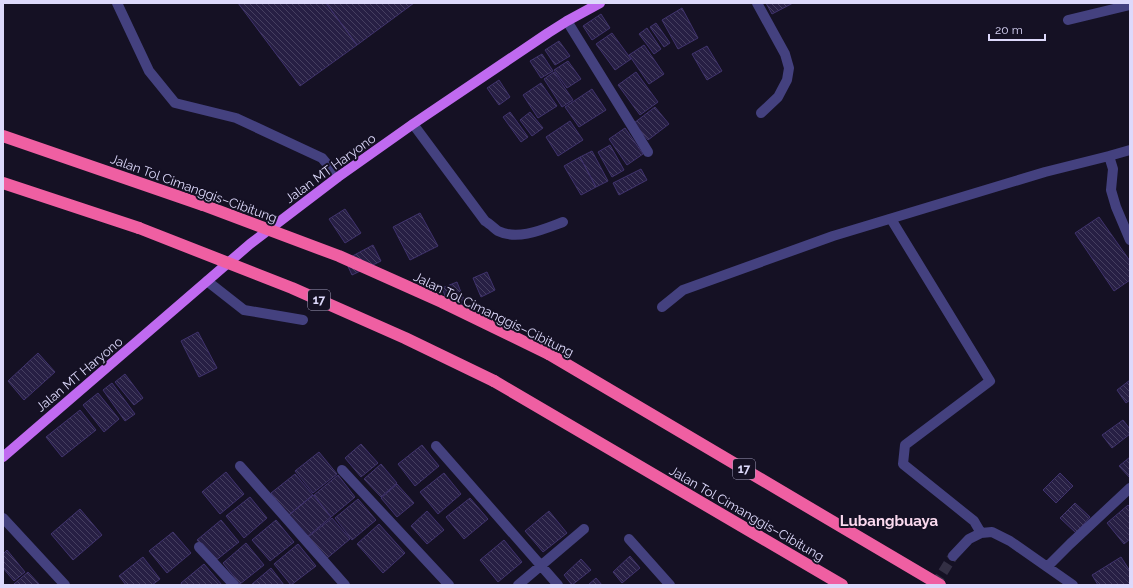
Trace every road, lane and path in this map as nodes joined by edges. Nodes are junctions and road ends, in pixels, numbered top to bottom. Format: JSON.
{"nodes":[{"id":1,"x":117,"y":3,"type":"edge"},
{"id":2,"x":757,"y":3,"type":"edge"},
{"id":3,"x":597,"y":4,"type":"edge"},
{"id":4,"x":1130,"y":5,"type":"edge"},
{"id":5,"x":1068,"y":20,"type":"dead end"},
{"id":6,"x":567,"y":21,"type":"junction"},
{"id":7,"x":761,"y":113,"type":"dead end"},
{"id":8,"x":413,"y":124,"type":"junction"},
{"id":9,"x":3,"y":136,"type":"edge"},
{"id":10,"x":1130,"y":150,"type":"edge"},
{"id":11,"x":648,"y":152,"type":"dead end"},
{"id":12,"x":1109,"y":156,"type":"junction"},
{"id":13,"x":338,"y":176,"type":"junction"},
{"id":14,"x":3,"y":183,"type":"edge"},
{"id":15,"x":890,"y":219,"type":"junction"},
{"id":16,"x":563,"y":222,"type":"dead end"},
{"id":17,"x":1130,"y":240,"type":"edge"},
{"id":18,"x":207,"y":281,"type":"junction"},
{"id":19,"x":662,"y":308,"type":"dead end"},
{"id":20,"x":303,"y":320,"type":"dead end"},
{"id":21,"x":436,"y":446,"type":"dead end"},
{"id":22,"x":3,"y":457,"type":"edge"},
{"id":23,"x":240,"y":466,"type":"dead end"},
{"id":24,"x":342,"y":470,"type":"dead end"},
{"id":25,"x":1130,"y":488,"type":"edge"},
{"id":26,"x":3,"y":518,"type":"edge"},
{"id":27,"x":584,"y":529,"type":"dead end"},
{"id":28,"x":981,"y":533,"type":"junction"},
{"id":29,"x":629,"y":539,"type":"dead end"},
{"id":30,"x":199,"y":547,"type":"dead end"},
{"id":31,"x":953,"y":556,"type":"tunnel mouth"},
{"id":32,"x":540,"y":566,"type":"junction"},
{"id":33,"x":1047,"y":567,"type":"junction"},
{"id":34,"x":65,"y":585,"type":"edge"},
{"id":35,"x":234,"y":585,"type":"edge"},
{"id":36,"x":345,"y":585,"type":"edge"},
{"id":37,"x":448,"y":585,"type":"edge"},
{"id":38,"x":518,"y":585,"type":"edge"},
{"id":39,"x":558,"y":585,"type":"edge"},
{"id":40,"x":670,"y":585,"type":"edge"},
{"id":41,"x":842,"y":585,"type":"edge"},
{"id":42,"x":940,"y":585,"type":"edge"},
{"id":43,"x":1073,"y":585,"type":"edge"}],
"edges":[{"from":1,"to":13,"type":"street"},
{"from":2,"to":7,"type":"street"},
{"from":3,"to":6,"type":"main road","name":"Jalan MT Haryono"},
{"from":4,"to":5,"type":"street"},
{"from":6,"to":8,"type":"main road","name":"Jalan MT Haryono"},
{"from":6,"to":11,"type":"street"},
{"from":8,"to":13,"type":"main road","name":"Jalan MT Haryono"},
{"from":8,"to":16,"type":"street"},
{"from":9,"to":42,"type":"highway","name":"Jalan Tol Cimanggis–Cibitung","number":"17","bridge":true},
{"from":10,"to":12,"type":"street"},
{"from":12,"to":15,"type":"street"},
{"from":12,"to":17,"type":"street"},
{"from":13,"to":18,"type":"main road","name":"Jalan MT Haryono"},
{"from":14,"to":41,"type":"highway","name":"Jalan Tol Cimanggis–Cibitung","number":"17","bridge":true},
{"from":15,"to":19,"type":"street"},
{"from":15,"to":28,"type":"street"},
{"from":18,"to":20,"type":"street"},
{"from":18,"to":22,"type":"main road","name":"Jalan MT Haryono"},
{"from":21,"to":32,"type":"street"},
{"from":23,"to":36,"type":"street"},
{"from":24,"to":37,"type":"street"},
{"from":25,"to":33,"type":"street"},
{"from":26,"to":34,"type":"street"},
{"from":27,"to":32,"type":"street"},
{"from":28,"to":31,"type":"street"},
{"from":28,"to":33,"type":"street"},
{"from":29,"to":40,"type":"street"},
{"from":30,"to":35,"type":"street"},
{"from":32,"to":38,"type":"street"},
{"from":32,"to":39,"type":"street"},
{"from":33,"to":43,"type":"street"}]}
